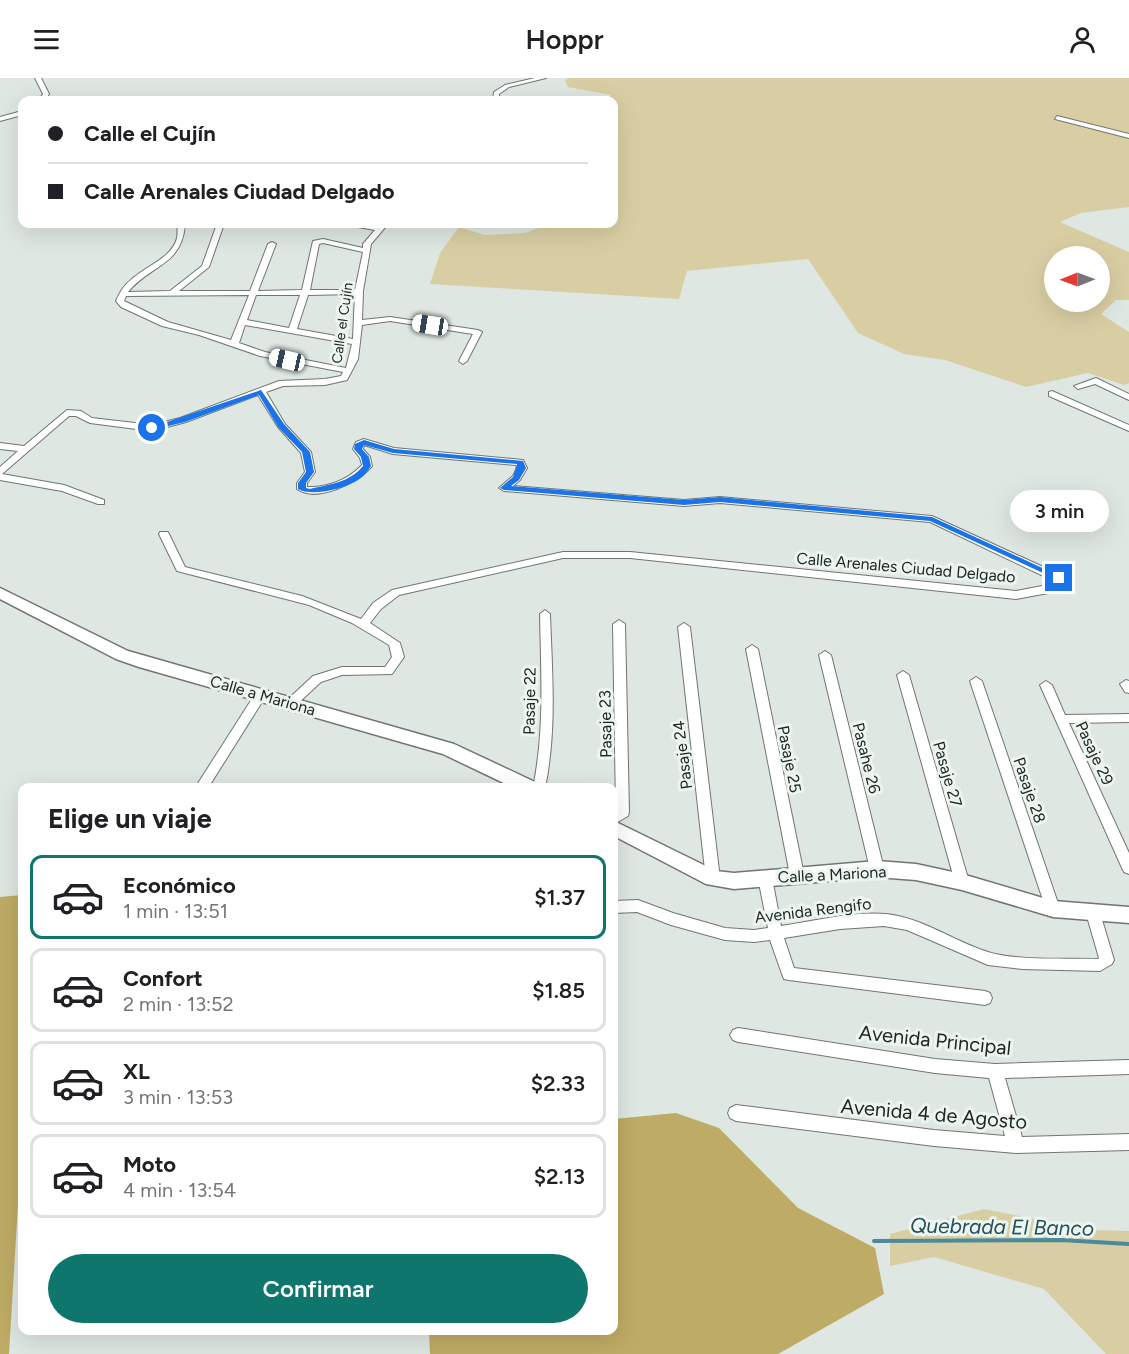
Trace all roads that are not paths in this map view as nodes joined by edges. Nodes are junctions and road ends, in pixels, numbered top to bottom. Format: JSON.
{"nodes":[{"id":1,"x":38,"y":78,"type":"edge"},
{"id":2,"x":543,"y":78,"type":"edge"},
{"id":3,"x":45,"y":96,"type":"edge"},
{"id":4,"x":496,"y":96,"type":"edge"},
{"id":5,"x":18,"y":114,"type":"edge"},
{"id":6,"x":1057,"y":118,"type":"dead end"},
{"id":7,"x":0,"y":119,"type":"edge"},
{"id":8,"x":1129,"y":136,"type":"edge"},
{"id":9,"x":181,"y":228,"type":"edge"},
{"id":10,"x":219,"y":228,"type":"edge"},
{"id":11,"x":380,"y":228,"type":"edge"},
{"id":12,"x":272,"y":244,"type":"dead end"},
{"id":13,"x":367,"y":251,"type":"junction"},
{"id":14,"x":359,"y":292,"type":"junction"},
{"id":15,"x":254,"y":293,"type":"junction"},
{"id":16,"x":305,"y":293,"type":"junction"},
{"id":17,"x":122,"y":294,"type":"junction"},
{"id":18,"x":171,"y":294,"type":"junction"},
{"id":19,"x":243,"y":322,"type":"junction"},
{"id":20,"x":358,"y":323,"type":"junction"},
{"id":21,"x":292,"y":331,"type":"junction"},
{"id":22,"x":356,"y":342,"type":"junction"},
{"id":23,"x":234,"y":344,"type":"junction"},
{"id":24,"x":463,"y":361,"type":"dead end"},
{"id":25,"x":349,"y":371,"type":"junction"},
{"id":26,"x":1078,"y":386,"type":"dead end"},
{"id":27,"x":261,"y":392,"type":"junction"},
{"id":28,"x":1052,"y":394,"type":"dead end"},
{"id":29,"x":1129,"y":397,"type":"edge"},
{"id":30,"x":1128,"y":427,"type":"edge"},
{"id":31,"x":0,"y":446,"type":"edge"},
{"id":32,"x":25,"y":449,"type":"junction"},
{"id":33,"x":0,"y":472,"type":"edge"},
{"id":34,"x":0,"y":477,"type":"edge"},
{"id":35,"x":101,"y":502,"type":"dead end"},
{"id":36,"x":164,"y":534,"type":"dead end"},
{"id":37,"x":0,"y":593,"type":"edge"},
{"id":38,"x":545,"y":614,"type":"dead end"},
{"id":39,"x":364,"y":623,"type":"junction"},
{"id":40,"x":620,"y":624,"type":"dead end"},
{"id":41,"x":684,"y":627,"type":"dead end"},
{"id":42,"x":752,"y":649,"type":"dead end"},
{"id":43,"x":825,"y":656,"type":"dead end"},
{"id":44,"x":903,"y":675,"type":"dead end"},
{"id":45,"x":976,"y":681,"type":"dead end"},
{"id":46,"x":1046,"y":685,"type":"dead end"},
{"id":47,"x":261,"y":694,"type":"junction"},
{"id":48,"x":291,"y":703,"type":"junction"},
{"id":49,"x":1129,"y":718,"type":"edge"},
{"id":50,"x":1061,"y":719,"type":"junction"},
{"id":51,"x":204,"y":783,"type":"edge"},
{"id":52,"x":520,"y":783,"type":"edge"},
{"id":53,"x":540,"y":783,"type":"edge"},
{"id":54,"x":618,"y":816,"type":"edge"},
{"id":55,"x":618,"y":830,"type":"edge"},
{"id":56,"x":1129,"y":868,"type":"edge"},
{"id":57,"x":877,"y":869,"type":"junction"},
{"id":58,"x":797,"y":875,"type":"junction"},
{"id":59,"x":765,"y":878,"type":"junction"},
{"id":60,"x":713,"y":879,"type":"junction"},
{"id":61,"x":962,"y":882,"type":"junction"},
{"id":62,"x":618,"y":907,"type":"edge"},
{"id":63,"x":1053,"y":909,"type":"junction"},
{"id":64,"x":1093,"y":914,"type":"junction"},
{"id":65,"x":1129,"y":915,"type":"edge"},
{"id":66,"x":776,"y":935,"type":"junction"},
{"id":67,"x":985,"y":998,"type":"dead end"},
{"id":68,"x":738,"y":1035,"type":"dead end"},
{"id":69,"x":1129,"y":1067,"type":"edge"},
{"id":70,"x":995,"y":1071,"type":"junction"},
{"id":71,"x":736,"y":1113,"type":"dead end"},
{"id":72,"x":1129,"y":1142,"type":"edge"},
{"id":73,"x":1016,"y":1145,"type":"junction"}],
"edges":[{"from":1,"to":3,"type":"street"},
{"from":2,"to":4,"type":"street"},
{"from":5,"to":7,"type":"street"},
{"from":6,"to":8,"type":"street"},
{"from":9,"to":17,"type":"street"},
{"from":10,"to":18,"type":"street"},
{"from":11,"to":13,"type":"street","name":"Calle el Cujín"},
{"from":12,"to":15,"type":"street"},
{"from":13,"to":14,"type":"street","name":"Calle el Cujín"},
{"from":13,"to":16,"type":"street"},
{"from":14,"to":16,"type":"street"},
{"from":14,"to":20,"type":"street","name":"Calle el Cujín"},
{"from":15,"to":16,"type":"street"},
{"from":15,"to":18,"type":"street"},
{"from":15,"to":19,"type":"street"},
{"from":16,"to":21,"type":"street"},
{"from":17,"to":18,"type":"street"},
{"from":17,"to":23,"type":"street"},
{"from":19,"to":21,"type":"street"},
{"from":19,"to":23,"type":"street"},
{"from":20,"to":22,"type":"street","name":"Calle el Cujín"},
{"from":20,"to":24,"type":"street"},
{"from":21,"to":22,"type":"street"},
{"from":22,"to":25,"type":"street","name":"Calle el Cujín"},
{"from":23,"to":25,"type":"street"},
{"from":25,"to":27,"type":"street","name":"Calle el Cujín"},
{"from":26,"to":29,"type":"street"},
{"from":27,"to":32,"type":"street","name":"Calle el Cujín"},
{"from":27,"to":39,"type":"street","name":"Calle Arenales Ciudad Delgado"},
{"from":28,"to":30,"type":"street"},
{"from":31,"to":32,"type":"street"},
{"from":32,"to":33,"type":"street","name":"Calle el Cujín"},
{"from":34,"to":35,"type":"street"},
{"from":36,"to":39,"type":"street"},
{"from":37,"to":47,"type":"main road","name":"Calle a Mariona"},
{"from":38,"to":53,"type":"street","name":"Pasaje 22"},
{"from":39,"to":48,"type":"street"},
{"from":40,"to":54,"type":"street","name":"Pasaje 23"},
{"from":41,"to":60,"type":"street","name":"Pasaje 24"},
{"from":42,"to":58,"type":"street","name":"Pasaje 25"},
{"from":43,"to":57,"type":"street","name":"Pasahe 26"},
{"from":44,"to":61,"type":"street","name":"Pasaje 27"},
{"from":45,"to":63,"type":"street","name":"Pasaje 28"},
{"from":46,"to":50,"type":"street","name":"Pasaje 29"},
{"from":47,"to":48,"type":"main road","name":"Calle a Mariona"},
{"from":47,"to":51,"type":"street"},
{"from":48,"to":52,"type":"main road","name":"Calle a Mariona"},
{"from":49,"to":50,"type":"street"},
{"from":50,"to":56,"type":"street","name":"Pasaje 29"},
{"from":55,"to":60,"type":"main road","name":"Calle a Mariona"},
{"from":57,"to":58,"type":"main road","name":"Calle a Mariona"},
{"from":57,"to":61,"type":"main road","name":"Calle a Mariona"},
{"from":58,"to":59,"type":"main road","name":"Calle a Mariona"},
{"from":59,"to":60,"type":"main road","name":"Calle a Mariona"},
{"from":59,"to":66,"type":"street"},
{"from":61,"to":63,"type":"main road","name":"Calle a Mariona"},
{"from":62,"to":66,"type":"street","name":"Avenida Rengifo"},
{"from":63,"to":64,"type":"main road","name":"Calle a Mariona"},
{"from":64,"to":65,"type":"main road","name":"Calle a Mariona"},
{"from":64,"to":66,"type":"street","name":"Avenida Rengifo"},
{"from":66,"to":67,"type":"street"},
{"from":68,"to":70,"type":"street","name":"Avenida Principal"},
{"from":69,"to":70,"type":"street","name":"Avenida Principal"},
{"from":70,"to":73,"type":"street"},
{"from":71,"to":73,"type":"street","name":"Avenida 4 de Agosto"},
{"from":72,"to":73,"type":"street","name":"Avenida 4 de Agosto"}]}
